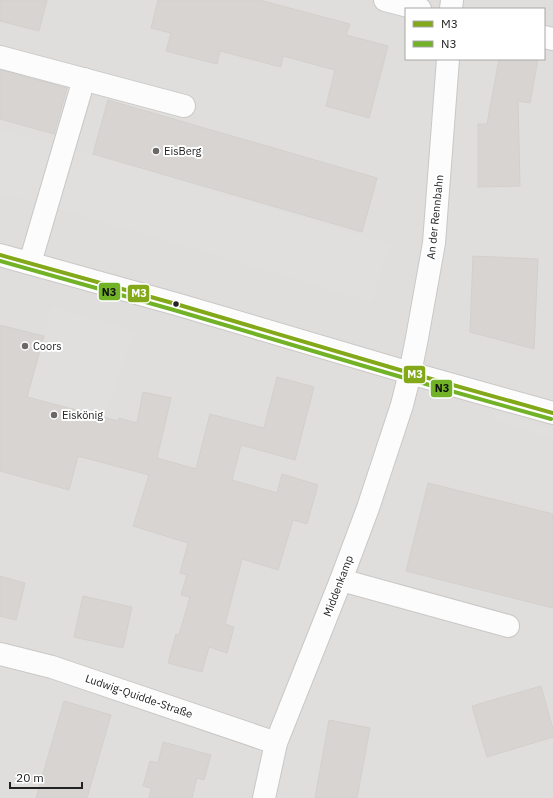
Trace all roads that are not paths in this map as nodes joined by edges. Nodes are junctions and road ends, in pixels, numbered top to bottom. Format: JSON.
{"nodes":[{"id":1,"x":385,"y":0,"type":"edge"},
{"id":2,"x":416,"y":8,"type":"edge"},
{"id":3,"x":0,"y":57,"type":"edge"},
{"id":4,"x":448,"y":60,"type":"edge"},
{"id":5,"x":84,"y":79,"type":"junction"},
{"id":6,"x":184,"y":106,"type":"dead end"},
{"id":7,"x":0,"y":255,"type":"edge"},
{"id":8,"x":30,"y":263,"type":"junction"},
{"id":9,"x":410,"y":373,"type":"junction"},
{"id":10,"x":553,"y":413,"type":"edge"},
{"id":11,"x":341,"y":580,"type":"junction"},
{"id":12,"x":508,"y":626,"type":"dead end"},
{"id":13,"x":0,"y":654,"type":"edge"},
{"id":14,"x":276,"y":743,"type":"junction"},
{"id":15,"x":264,"y":798,"type":"edge"}],
"edges":[{"from":1,"to":2,"type":"street"},
{"from":3,"to":5,"type":"street"},
{"from":4,"to":9,"type":"street","name":"An der Rennbahn"},
{"from":5,"to":6,"type":"street"},
{"from":5,"to":8,"type":"street"},
{"from":7,"to":8,"type":"street"},
{"from":8,"to":9,"type":"street"},
{"from":9,"to":10,"type":"street"},
{"from":9,"to":11,"type":"street","name":"Middenkamp"},
{"from":11,"to":12,"type":"street"},
{"from":11,"to":14,"type":"street","name":"Middenkamp"},
{"from":13,"to":14,"type":"street","name":"Ludwig-Quidde-Straße"},
{"from":14,"to":15,"type":"street","name":"Middenkamp"}]}
